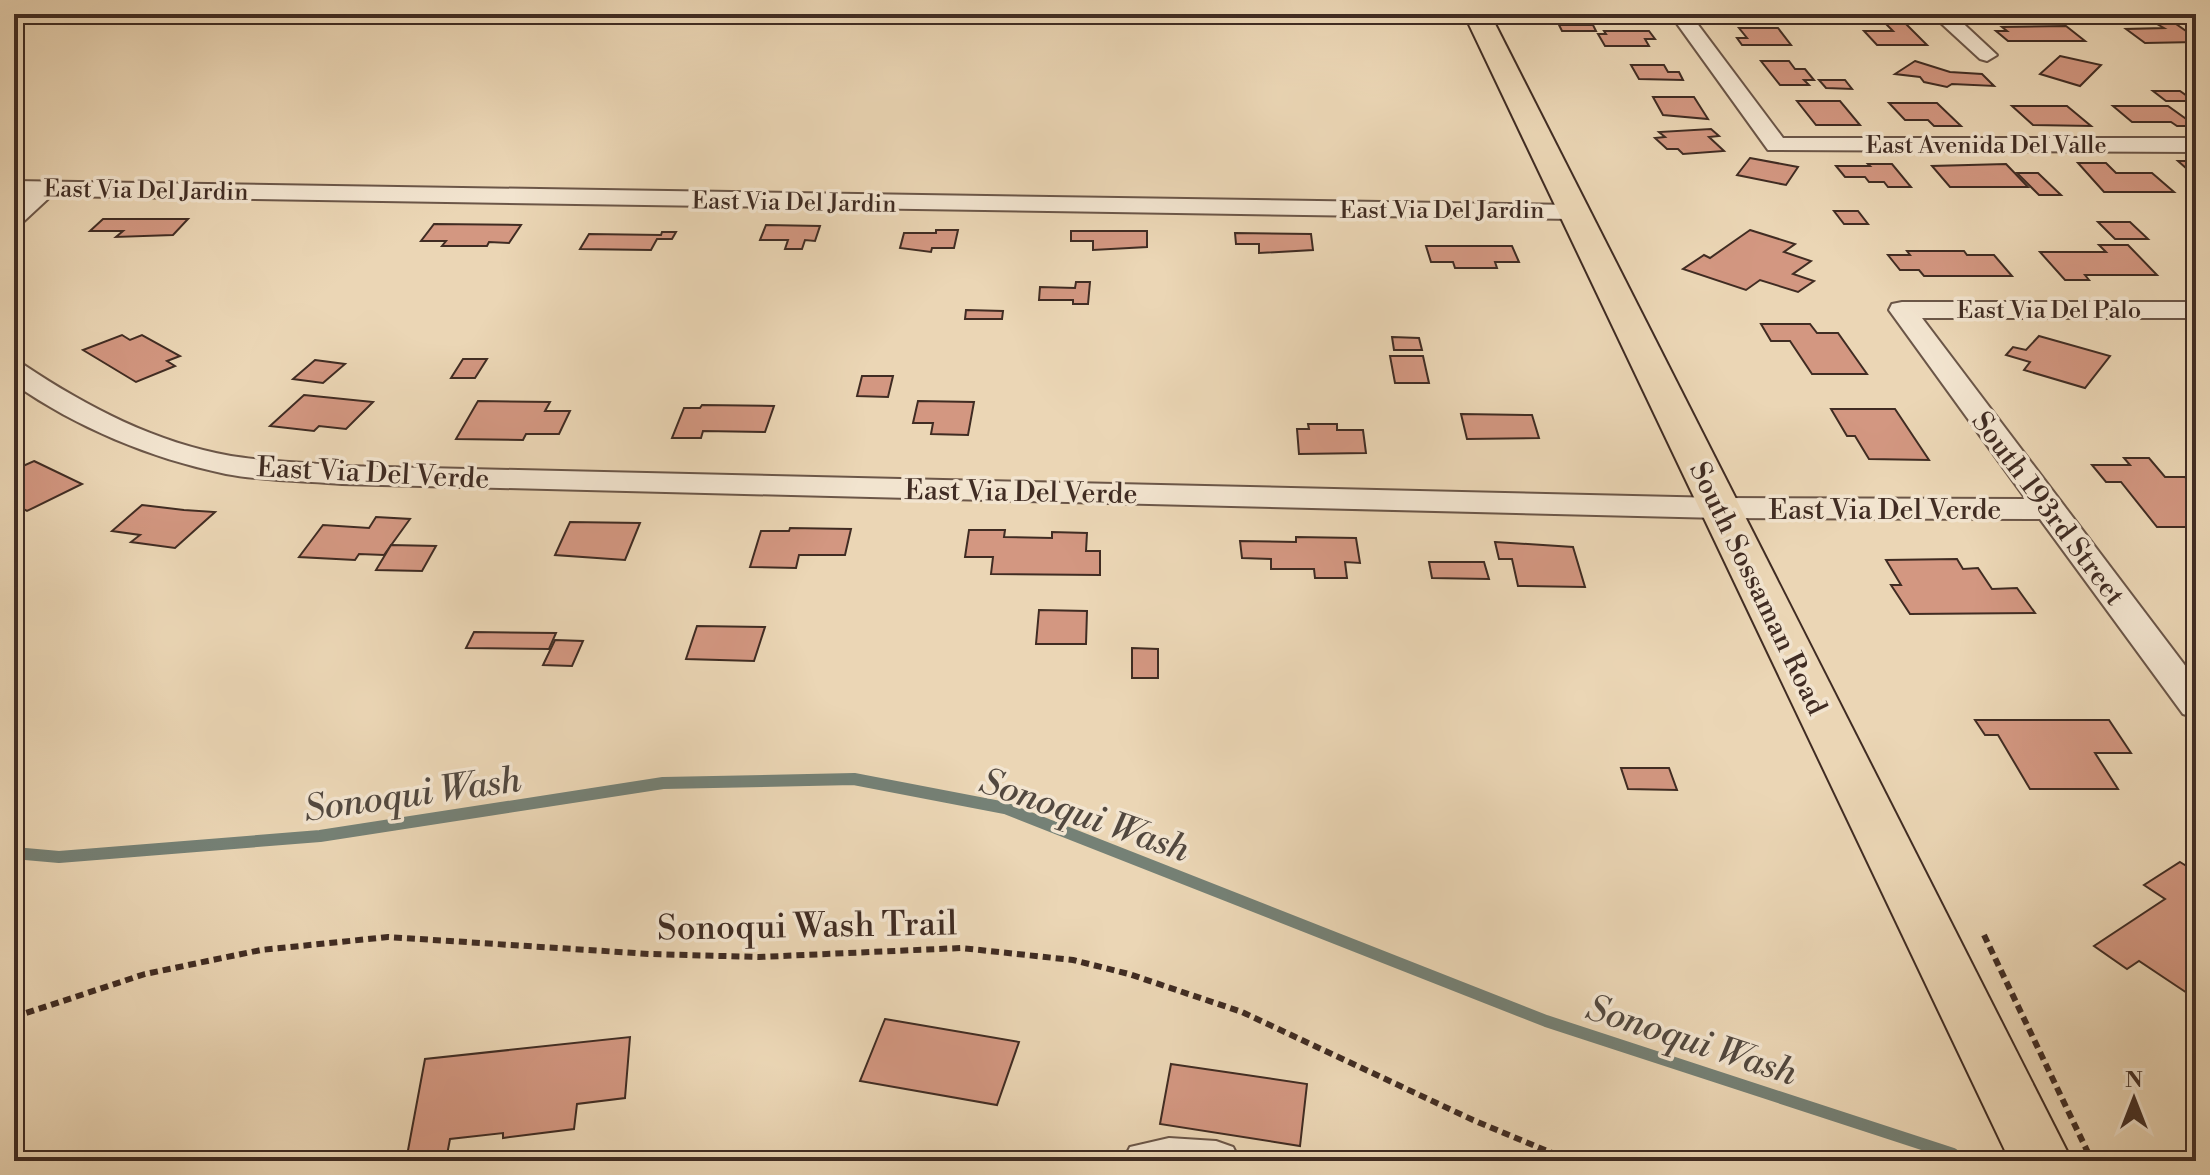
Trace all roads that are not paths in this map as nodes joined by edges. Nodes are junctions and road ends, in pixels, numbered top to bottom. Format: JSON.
{"nodes":[{"id":1,"x":1477,"y":14,"type":"edge"},
{"id":2,"x":1498,"y":14,"type":"edge"},
{"id":3,"x":1658,"y":14,"type":"edge"},
{"id":4,"x":1680,"y":14,"type":"edge"},
{"id":5,"x":1941,"y":14,"type":"edge"},
{"id":6,"x":1987,"y":55,"type":"dead end"},
{"id":7,"x":2196,"y":145,"type":"edge"},
{"id":8,"x":14,"y":188,"type":"edge"},
{"id":9,"x":46,"y":188,"type":"junction"},
{"id":10,"x":1574,"y":212,"type":"junction"},
{"id":11,"x":14,"y":217,"type":"edge"},
{"id":12,"x":1902,"y":310,"type":"joint"},
{"id":13,"x":2196,"y":310,"type":"edge"},
{"id":14,"x":14,"y":371,"type":"edge"},
{"id":15,"x":1720,"y":508,"type":"junction"},
{"id":16,"x":2050,"y":509,"type":"junction"},
{"id":17,"x":2196,"y":706,"type":"edge"},
{"id":18,"x":1147,"y":1161,"type":"edge"},
{"id":19,"x":1216,"y":1161,"type":"edge"},
{"id":20,"x":2041,"y":1161,"type":"edge"}],
"edges":[{"from":1,"to":10,"type":"main road","name":"South Sossaman Road"},
{"from":2,"to":3,"type":"street"},
{"from":4,"to":7,"type":"street","name":"East Avenida Del Valle"},
{"from":5,"to":6,"type":"street"},
{"from":8,"to":9,"type":"street","name":"East Via Del Jardin"},
{"from":9,"to":10,"type":"street","name":"East Via Del Jardin"},
{"from":9,"to":11,"type":"street"},
{"from":10,"to":15,"type":"main road","name":"South Sossaman Road"},
{"from":12,"to":13,"type":"street","name":"East Via Del Palo"},
{"from":12,"to":16,"type":"street","name":"South 193rd Street"},
{"from":14,"to":15,"type":"street","name":"East Via Del Verde"},
{"from":15,"to":16,"type":"street","name":"East Via Del Verde"},
{"from":15,"to":20,"type":"main road","name":"South Sossaman Road"},
{"from":16,"to":17,"type":"street","name":"South 193rd Street"},
{"from":18,"to":19,"type":"street"}]}
